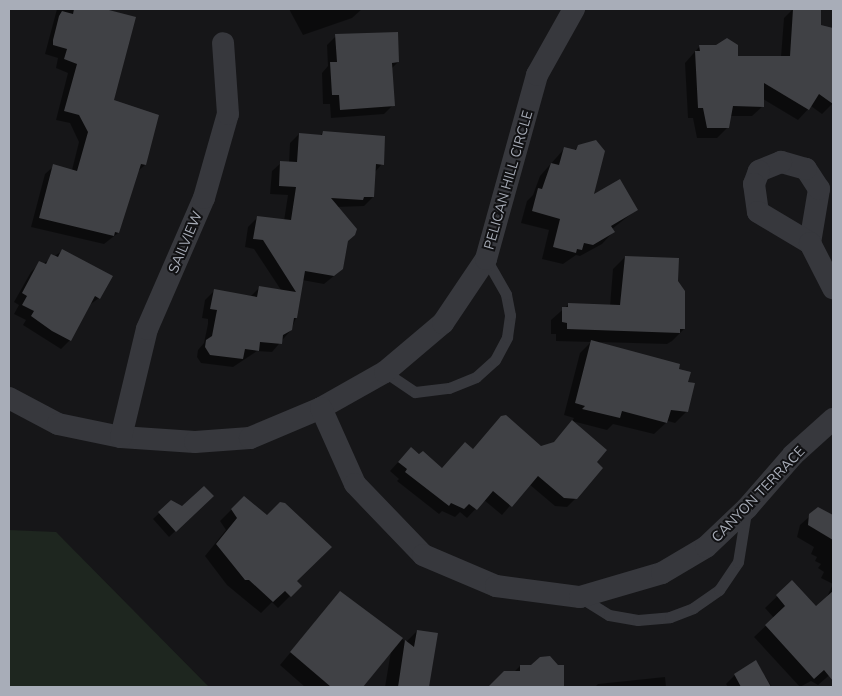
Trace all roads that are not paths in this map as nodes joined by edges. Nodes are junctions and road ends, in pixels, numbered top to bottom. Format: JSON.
{"nodes":[{"id":1,"x":574,"y":9,"type":"edge"},
{"id":2,"x":222,"y":43,"type":"dead end"},
{"id":3,"x":810,"y":243,"type":"dead end"},
{"id":4,"x":486,"y":259,"type":"junction"},
{"id":5,"x":833,"y":288,"type":"edge"},
{"id":6,"x":385,"y":372,"type":"junction"},
{"id":7,"x":9,"y":398,"type":"edge"},
{"id":8,"x":322,"y":408,"type":"junction"},
{"id":9,"x":829,"y":428,"type":"edge"},
{"id":10,"x":121,"y":437,"type":"junction"},
{"id":11,"x":747,"y":508,"type":"junction"},
{"id":12,"x":580,"y":597,"type":"junction"}],
"edges":[{"from":1,"to":4,"type":"street","name":"PELICAN HILL CIRCLE"},
{"from":2,"to":10,"type":"street","name":"SAILVIEW"},
{"from":3,"to":5,"type":"street"},
{"from":4,"to":6,"type":"street","name":"PELICAN HILL CIRCLE"},
{"from":4,"to":6,"type":"lane"},
{"from":6,"to":8,"type":"street","name":"PELICAN HILL CIRCLE"},
{"from":7,"to":10,"type":"street","name":"PELICAN HILL CIRCLE"},
{"from":8,"to":10,"type":"street","name":"PELICAN HILL CIRCLE"},
{"from":8,"to":12,"type":"street","name":"CANYON TERRACE"},
{"from":9,"to":11,"type":"street","name":"CANYON TERRACE"},
{"from":11,"to":12,"type":"street","name":"CANYON TERRACE"},
{"from":11,"to":12,"type":"lane"}]}
